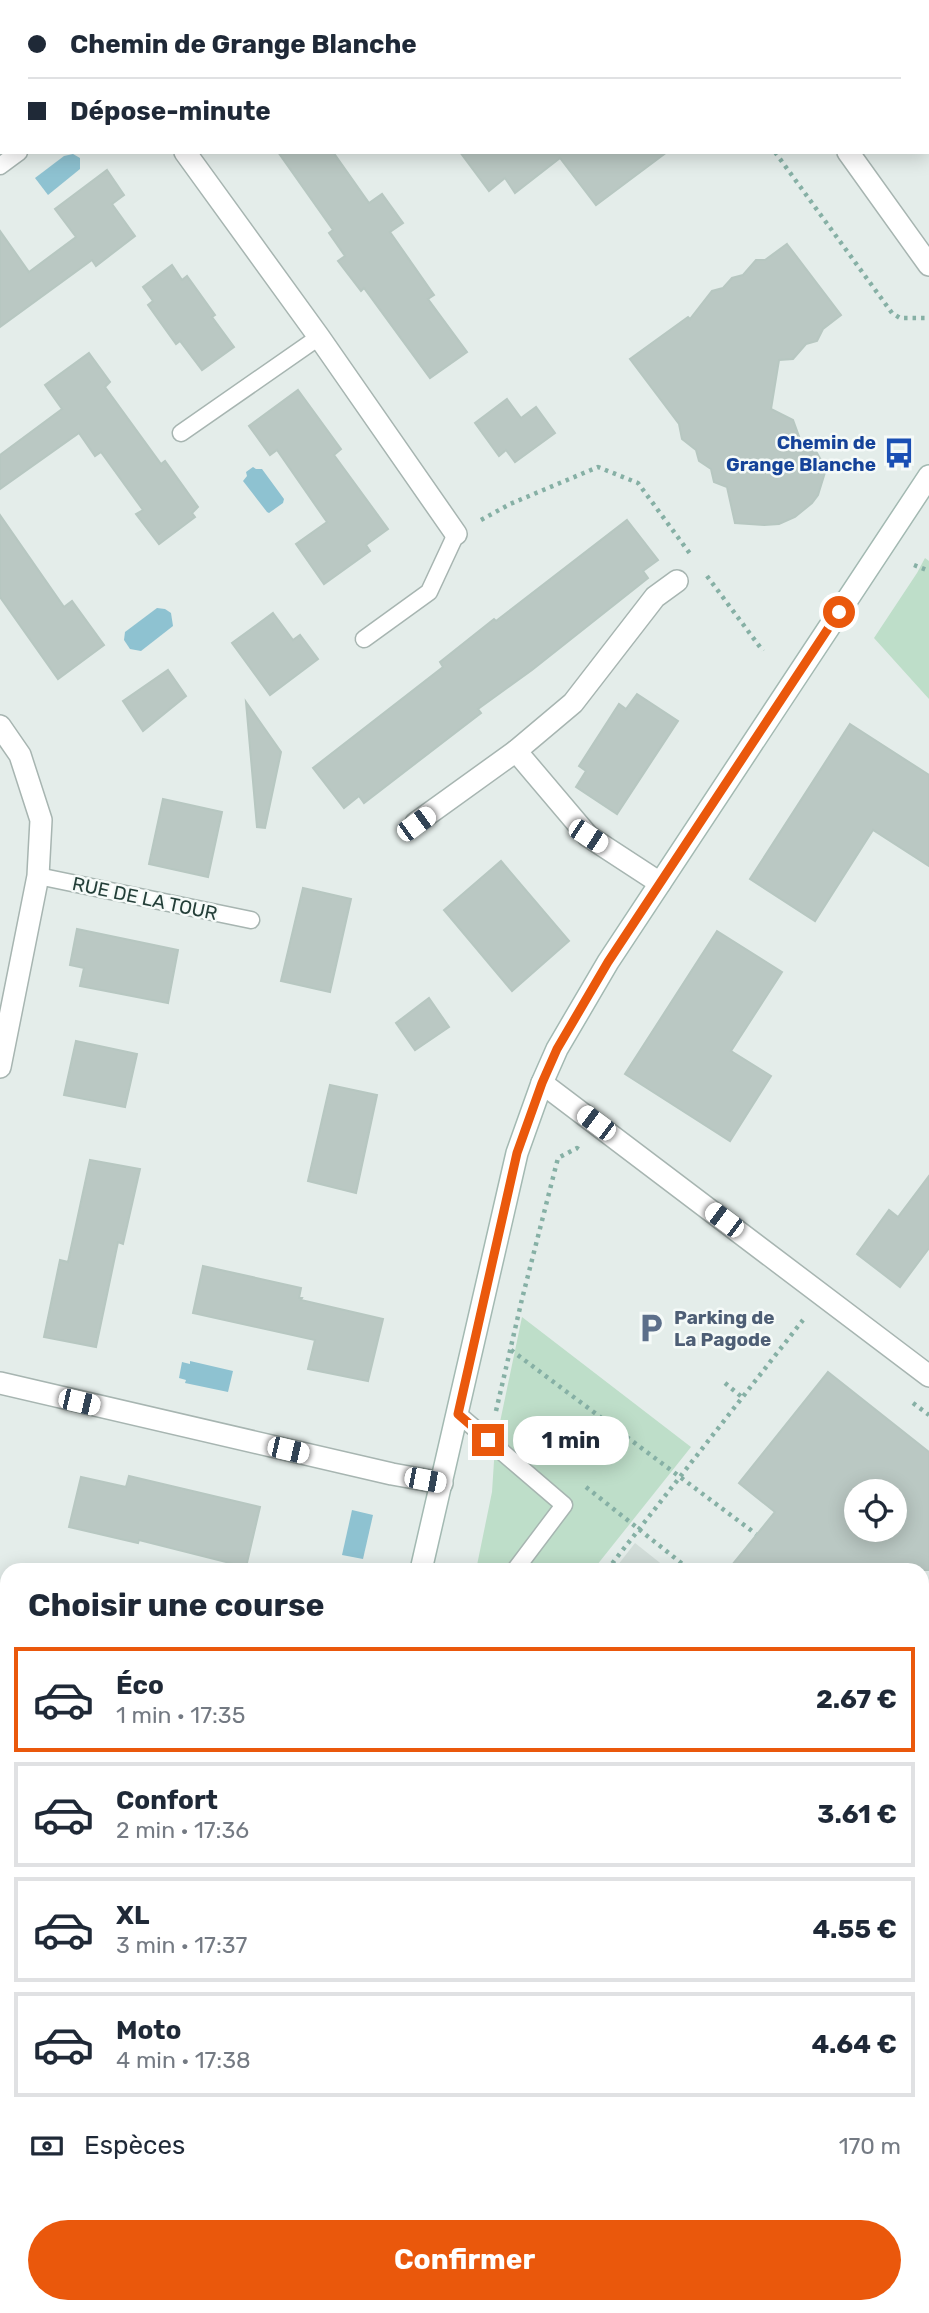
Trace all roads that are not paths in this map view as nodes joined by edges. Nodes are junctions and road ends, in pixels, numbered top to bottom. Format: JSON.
{"nodes":[{"id":1,"x":16,"y":154,"type":"edge"},
{"id":2,"x":186,"y":154,"type":"edge"},
{"id":3,"x":849,"y":154,"type":"edge"},
{"id":4,"x":0,"y":166,"type":"edge"},
{"id":5,"x":929,"y":265,"type":"edge"},
{"id":6,"x":319,"y":337,"type":"junction"},
{"id":7,"x":181,"y":433,"type":"dead end"},
{"id":8,"x":929,"y":476,"type":"edge"},
{"id":9,"x":456,"y":534,"type":"joint"},
{"id":10,"x":677,"y":581,"type":"dead end"},
{"id":11,"x":364,"y":639,"type":"dead end"},
{"id":12,"x":0,"y":726,"type":"edge"},
{"id":13,"x":516,"y":751,"type":"junction"},
{"id":14,"x":416,"y":824,"type":"dead end"},
{"id":15,"x":38,"y":876,"type":"junction"},
{"id":16,"x":660,"y":883,"type":"junction"},
{"id":17,"x":251,"y":920,"type":"dead end"},
{"id":18,"x":0,"y":1067,"type":"edge"},
{"id":19,"x":542,"y":1083,"type":"junction"},
{"id":20,"x":925,"y":1364,"type":"edge"},
{"id":21,"x":0,"y":1383,"type":"edge"},
{"id":22,"x":458,"y":1414,"type":"junction"},
{"id":23,"x":442,"y":1483,"type":"junction"},
{"id":24,"x":423,"y":1563,"type":"edge"},
{"id":25,"x":519,"y":1563,"type":"edge"}],
"edges":[{"from":1,"to":4,"type":"lane"},
{"from":2,"to":6,"type":"street"},
{"from":3,"to":5,"type":"street"},
{"from":6,"to":7,"type":"lane"},
{"from":6,"to":9,"type":"street"},
{"from":8,"to":16,"type":"street"},
{"from":9,"to":11,"type":"lane"},
{"from":10,"to":13,"type":"street"},
{"from":12,"to":15,"type":"street"},
{"from":13,"to":14,"type":"street"},
{"from":13,"to":16,"type":"street"},
{"from":15,"to":17,"type":"lane","name":"RUE DE LA TOUR"},
{"from":15,"to":18,"type":"street"},
{"from":16,"to":19,"type":"street"},
{"from":19,"to":20,"type":"street"},
{"from":19,"to":22,"type":"street"},
{"from":21,"to":23,"type":"street"},
{"from":22,"to":23,"type":"street"},
{"from":22,"to":25,"type":"lane"},
{"from":23,"to":24,"type":"street"}]}
